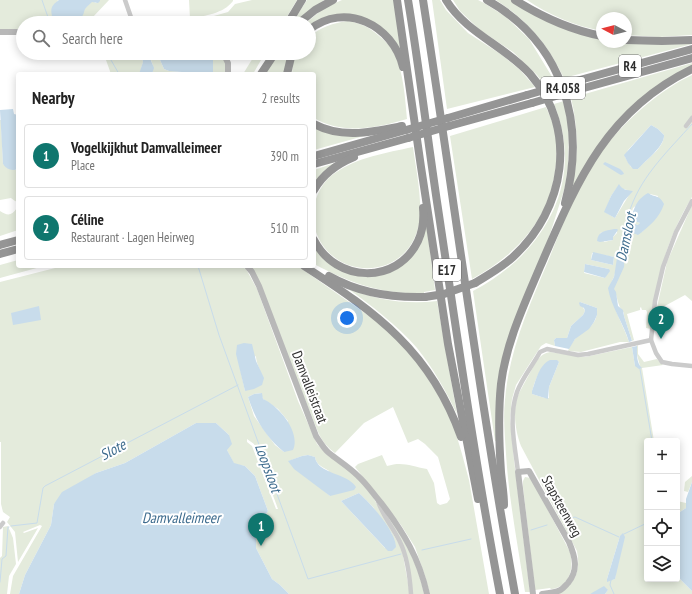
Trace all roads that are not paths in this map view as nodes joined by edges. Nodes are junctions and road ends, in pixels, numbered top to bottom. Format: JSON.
{"nodes":[{"id":1,"x":125,"y":0,"type":"edge"},
{"id":2,"x":302,"y":0,"type":"edge"},
{"id":3,"x":332,"y":0,"type":"edge"},
{"id":4,"x":397,"y":0,"type":"edge"},
{"id":5,"x":408,"y":0,"type":"edge"},
{"id":6,"x":423,"y":0,"type":"edge"},
{"id":7,"x":446,"y":0,"type":"edge"},
{"id":8,"x":488,"y":0,"type":"edge"},
{"id":9,"x":515,"y":0,"type":"edge"},
{"id":10,"x":131,"y":16,"type":"edge"},
{"id":11,"x":292,"y":16,"type":"edge"},
{"id":12,"x":308,"y":16,"type":"edge"},
{"id":13,"x":316,"y":26,"type":"edge"},
{"id":14,"x":0,"y":32,"type":"edge"},
{"id":15,"x":16,"y":32,"type":"edge"},
{"id":16,"x":596,"y":34,"type":"edge"},
{"id":17,"x":632,"y":40,"type":"edge"},
{"id":18,"x":692,"y":40,"type":"edge"},
{"id":19,"x":692,"y":49,"type":"edge"},
{"id":20,"x":692,"y":58,"type":"edge"},
{"id":21,"x":226,"y":60,"type":"edge"},
{"id":22,"x":266,"y":60,"type":"edge"},
{"id":23,"x":270,"y":60,"type":"edge"},
{"id":24,"x":290,"y":60,"type":"edge"},
{"id":25,"x":692,"y":69,"type":"edge"},
{"id":26,"x":228,"y":72,"type":"edge"},
{"id":27,"x":258,"y":72,"type":"edge"},
{"id":28,"x":262,"y":72,"type":"edge"},
{"id":29,"x":287,"y":72,"type":"edge"},
{"id":30,"x":411,"y":96,"type":"junction"},
{"id":31,"x":692,"y":118,"type":"edge"},
{"id":32,"x":449,"y":122,"type":"junction"},
{"id":33,"x":316,"y":125,"type":"edge"},
{"id":34,"x":686,"y":126,"type":"dead end"},
{"id":35,"x":407,"y":131,"type":"junction"},
{"id":36,"x":372,"y":148,"type":"junction"},
{"id":37,"x":316,"y":155,"type":"edge"},
{"id":38,"x":316,"y":163,"type":"edge"},
{"id":39,"x":420,"y":167,"type":"junction"},
{"id":40,"x":316,"y":187,"type":"edge"},
{"id":41,"x":692,"y":201,"type":"edge"},
{"id":42,"x":554,"y":236,"type":"junction"},
{"id":43,"x":16,"y":241,"type":"edge"},
{"id":44,"x":316,"y":243,"type":"edge"},
{"id":45,"x":0,"y":245,"type":"edge"},
{"id":46,"x":16,"y":250,"type":"edge"},
{"id":47,"x":0,"y":254,"type":"edge"},
{"id":48,"x":249,"y":268,"type":"edge"},
{"id":49,"x":307,"y":268,"type":"edge"},
{"id":50,"x":315,"y":268,"type":"edge"},
{"id":51,"x":651,"y":340,"type":"junction"},
{"id":52,"x":692,"y":366,"type":"edge"},
{"id":53,"x":518,"y":472,"type":"junction"},
{"id":54,"x":477,"y":496,"type":"junction"},
{"id":55,"x":378,"y":499,"type":"junction"},
{"id":56,"x":504,"y":532,"type":"junction"},
{"id":57,"x":490,"y":540,"type":"junction"},
{"id":58,"x":411,"y":594,"type":"edge"},
{"id":59,"x":426,"y":594,"type":"edge"},
{"id":60,"x":500,"y":594,"type":"edge"},
{"id":61,"x":516,"y":594,"type":"edge"},
{"id":62,"x":533,"y":594,"type":"edge"},
{"id":63,"x":542,"y":594,"type":"edge"}],
"edges":[{"from":1,"to":10,"type":"street"},
{"from":2,"to":11,"type":"highway"},
{"from":3,"to":12,"type":"highway"},
{"from":4,"to":30,"type":"highway"},
{"from":5,"to":57,"type":"highway","number":"E17"},
{"from":6,"to":56,"type":"highway","number":"E17"},
{"from":7,"to":50,"type":"highway","bridge":true},
{"from":8,"to":42,"type":"highway","number":"R4.058"},
{"from":9,"to":16,"type":"highway"},
{"from":13,"to":30,"type":"highway"},
{"from":14,"to":15,"type":"street"},
{"from":17,"to":18,"type":"highway"},
{"from":19,"to":32,"type":"highway","number":"R4","bridge":true},
{"from":20,"to":32,"type":"highway","number":"R4","bridge":true},
{"from":21,"to":26,"type":"street"},
{"from":22,"to":27,"type":"highway"},
{"from":23,"to":28,"type":"highway"},
{"from":24,"to":29,"type":"highway"},
{"from":25,"to":42,"type":"highway"},
{"from":30,"to":39,"type":"highway"},
{"from":31,"to":34,"type":"street"},
{"from":32,"to":35,"type":"highway","number":"R4","bridge":true},
{"from":32,"to":35,"type":"highway","number":"R4","bridge":true},
{"from":33,"to":35,"type":"highway"},
{"from":35,"to":36,"type":"highway","number":"R4"},
{"from":35,"to":37,"type":"highway","number":"R4"},
{"from":36,"to":38,"type":"highway","number":"R4"},
{"from":36,"to":40,"type":"highway"},
{"from":39,"to":44,"type":"highway"},
{"from":39,"to":54,"type":"highway"},
{"from":41,"to":51,"type":"street"},
{"from":42,"to":56,"type":"highway"},
{"from":43,"to":45,"type":"highway"},
{"from":46,"to":47,"type":"highway"},
{"from":48,"to":55,"type":"street","name":"Damvalleistraat"},
{"from":49,"to":54,"type":"highway"},
{"from":51,"to":52,"type":"street"},
{"from":51,"to":53,"type":"street"},
{"from":53,"to":62,"type":"street","name":"Stapsteenweg"},
{"from":53,"to":63,"type":"street","name":"Stapsteenweg"},
{"from":54,"to":57,"type":"highway"},
{"from":55,"to":58,"type":"street","name":"Damvalleistraat"},
{"from":55,"to":59,"type":"street","name":"Damvalleistraat"},
{"from":56,"to":61,"type":"highway","number":"E17"},
{"from":57,"to":60,"type":"highway","number":"E17"}]}
